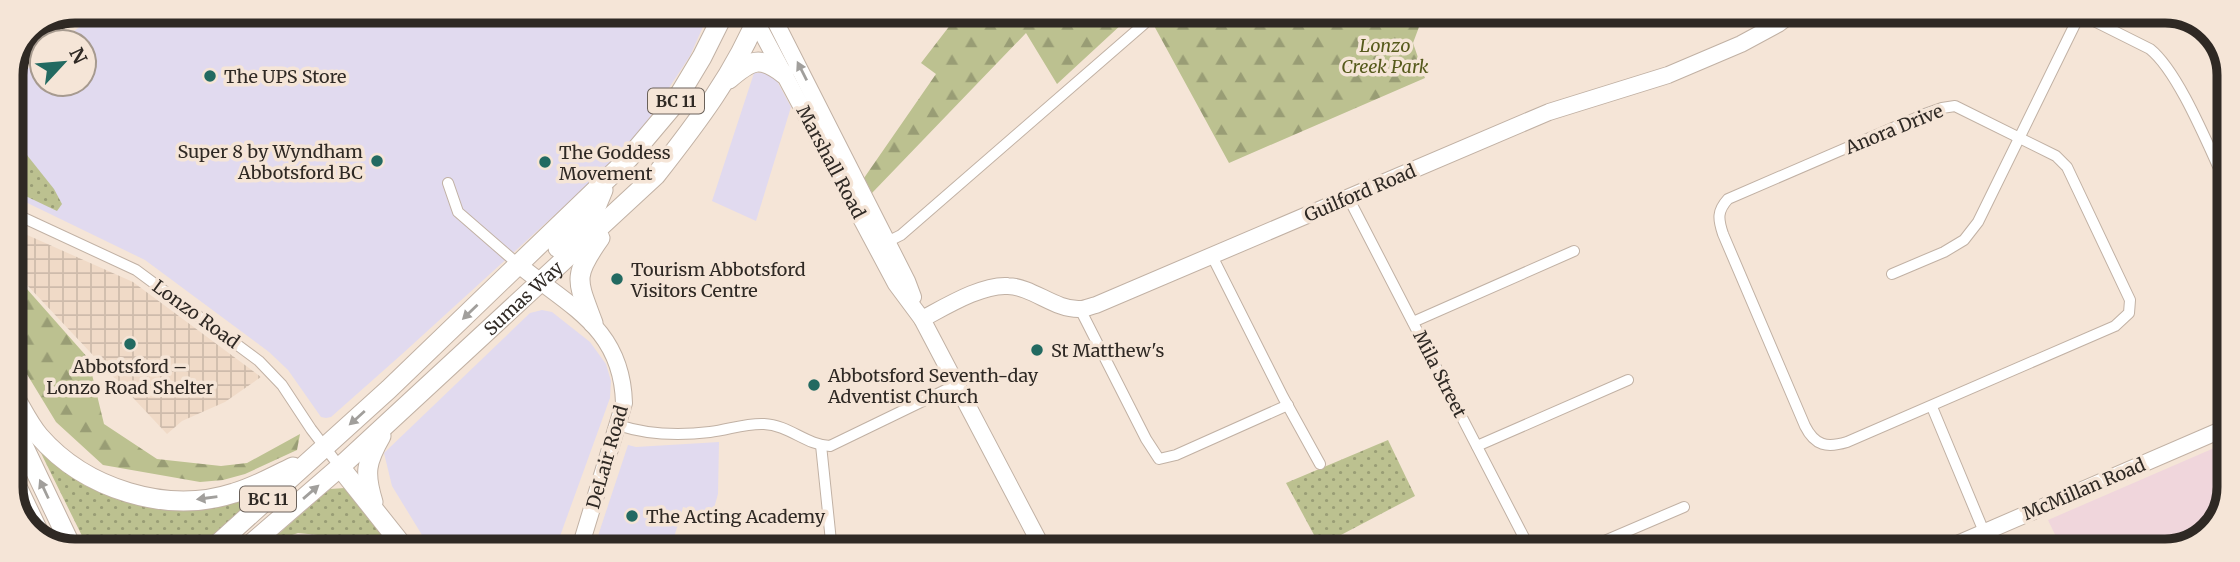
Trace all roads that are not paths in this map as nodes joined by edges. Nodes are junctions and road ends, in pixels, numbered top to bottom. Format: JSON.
{"nodes":[{"id":1,"x":719,"y":23,"type":"edge"},
{"id":2,"x":754,"y":23,"type":"edge"},
{"id":3,"x":763,"y":23,"type":"edge"},
{"id":4,"x":764,"y":23,"type":"edge"},
{"id":5,"x":1778,"y":23,"type":"edge"},
{"id":6,"x":2072,"y":23,"type":"edge"},
{"id":7,"x":2097,"y":23,"type":"edge"},
{"id":8,"x":1144,"y":24,"type":"dead end"},
{"id":9,"x":57,"y":26,"type":"edge"},
{"id":10,"x":30,"y":48,"type":"edge"},
{"id":11,"x":784,"y":74,"type":"junction"},
{"id":12,"x":720,"y":87,"type":"junction"},
{"id":13,"x":2020,"y":136,"type":"junction"},
{"id":14,"x":2217,"y":165,"type":"edge"},
{"id":15,"x":608,"y":180,"type":"junction"},
{"id":16,"x":448,"y":183,"type":"dead end"},
{"id":17,"x":1348,"y":197,"type":"junction"},
{"id":18,"x":622,"y":208,"type":"junction"},
{"id":19,"x":23,"y":217,"type":"edge"},
{"id":20,"x":882,"y":245,"type":"junction"},
{"id":21,"x":1574,"y":251,"type":"dead end"},
{"id":22,"x":1212,"y":256,"type":"junction"},
{"id":23,"x":519,"y":265,"type":"junction"},
{"id":24,"x":1892,"y":274,"type":"dead end"},
{"id":25,"x":539,"y":281,"type":"junction"},
{"id":26,"x":1080,"y":309,"type":"junction"},
{"id":27,"x":919,"y":314,"type":"junction"},
{"id":28,"x":1413,"y":322,"type":"junction"},
{"id":29,"x":593,"y":323,"type":"junction"},
{"id":30,"x":1628,"y":380,"type":"dead end"},
{"id":31,"x":956,"y":385,"type":"junction"},
{"id":32,"x":1288,"y":405,"type":"junction"},
{"id":33,"x":1932,"y":407,"type":"junction"},
{"id":34,"x":23,"y":410,"type":"edge"},
{"id":35,"x":396,"y":413,"type":"junction"},
{"id":36,"x":618,"y":425,"type":"junction"},
{"id":37,"x":2217,"y":432,"type":"edge"},
{"id":38,"x":23,"y":445,"type":"edge"},
{"id":39,"x":821,"y":445,"type":"junction"},
{"id":40,"x":1476,"y":446,"type":"junction"},
{"id":41,"x":320,"y":451,"type":"junction"},
{"id":42,"x":1320,"y":464,"type":"dead end"},
{"id":43,"x":340,"y":467,"type":"junction"},
{"id":44,"x":1684,"y":507,"type":"dead end"},
{"id":45,"x":376,"y":510,"type":"junction"},
{"id":46,"x":1985,"y":531,"type":"junction"},
{"id":47,"x":67,"y":538,"type":"edge"},
{"id":48,"x":223,"y":539,"type":"edge"},
{"id":49,"x":257,"y":539,"type":"edge"},
{"id":50,"x":398,"y":539,"type":"edge"},
{"id":51,"x":583,"y":539,"type":"edge"},
{"id":52,"x":831,"y":539,"type":"edge"},
{"id":53,"x":1038,"y":539,"type":"edge"},
{"id":54,"x":1525,"y":539,"type":"edge"},
{"id":55,"x":1609,"y":539,"type":"edge"},
{"id":56,"x":1967,"y":539,"type":"edge"},
{"id":57,"x":1988,"y":539,"type":"edge"}],
"edges":[{"from":1,"to":15,"type":"highway","name":"Sumas Way","number":"BC 11"},
{"from":2,"to":12,"type":"highway","name":"Sumas Way","number":"BC 11"},
{"from":3,"to":11,"type":"street","name":"Marshall Road"},
{"from":20,"to":4,"type":"street","name":"Marshall Road","one_way":true},
{"from":5,"to":17,"type":"street","name":"Guilford Road"},
{"from":6,"to":13,"type":"street"},
{"from":7,"to":14,"type":"street"},
{"from":8,"to":20,"type":"street"},
{"from":9,"to":10,"type":"street"},
{"from":11,"to":12,"type":"highway"},
{"from":11,"to":20,"type":"street","name":"Marshall Road"},
{"from":12,"to":18,"type":"highway","name":"Sumas Way","number":"BC 11"},
{"from":13,"to":24,"type":"street"},
{"from":13,"to":33,"type":"street","name":"Anora Drive"},
{"from":13,"to":33,"type":"street","name":"Anora Drive"},
{"from":15,"to":23,"type":"highway","name":"Sumas Way","number":"BC 11"},
{"from":15,"to":25,"type":"highway"},
{"from":16,"to":23,"type":"street","name":"DeLair Road"},
{"from":17,"to":22,"type":"street","name":"Guilford Road"},
{"from":17,"to":28,"type":"street","name":"Mila Street"},
{"from":18,"to":25,"type":"highway","name":"Sumas Way","number":"BC 11"},
{"from":18,"to":29,"type":"highway"},
{"from":19,"to":41,"type":"street","name":"Lonzo Road"},
{"from":20,"to":27,"type":"street","name":"Marshall Road"},
{"from":21,"to":28,"type":"street"},
{"from":22,"to":26,"type":"street","name":"Guilford Road"},
{"from":22,"to":32,"type":"street"},
{"from":23,"to":25,"type":"street","name":"DeLair Road"},
{"from":23,"to":41,"type":"highway","name":"Sumas Way","number":"BC 11","one_way":true},
{"from":25,"to":29,"type":"street","name":"DeLair Road"},
{"from":25,"to":35,"type":"highway","name":"Sumas Way","number":"BC 11"},
{"from":26,"to":27,"type":"street"},
{"from":26,"to":32,"type":"street"},
{"from":27,"to":31,"type":"street","name":"Marshall Road"},
{"from":28,"to":40,"type":"street","name":"Mila Street"},
{"from":29,"to":36,"type":"street","name":"DeLair Road"},
{"from":30,"to":40,"type":"street"},
{"from":31,"to":39,"type":"street"},
{"from":31,"to":53,"type":"street","name":"Marshall Road"},
{"from":32,"to":42,"type":"street"},
{"from":33,"to":46,"type":"street"},
{"from":41,"to":34,"type":"highway","one_way":true},
{"from":35,"to":43,"type":"highway","name":"Sumas Way","number":"BC 11"},
{"from":35,"to":45,"type":"highway"},
{"from":36,"to":39,"type":"street"},
{"from":36,"to":51,"type":"street","name":"DeLair Road"},
{"from":37,"to":46,"type":"street","name":"McMillan Road"},
{"from":47,"to":38,"type":"highway","one_way":true},
{"from":39,"to":52,"type":"street"},
{"from":40,"to":54,"type":"street","name":"Mila Street"},
{"from":41,"to":43,"type":"street","name":"Lonzo Road"},
{"from":41,"to":48,"type":"highway","name":"Sumas Way","number":"BC 11"},
{"from":43,"to":45,"type":"highway"},
{"from":49,"to":43,"type":"highway","name":"Sumas Way","number":"BC 11","one_way":true},
{"from":44,"to":55,"type":"street"},
{"from":45,"to":50,"type":"highway"},
{"from":46,"to":56,"type":"street","name":"McMillan Road"},
{"from":46,"to":57,"type":"street"}]}
